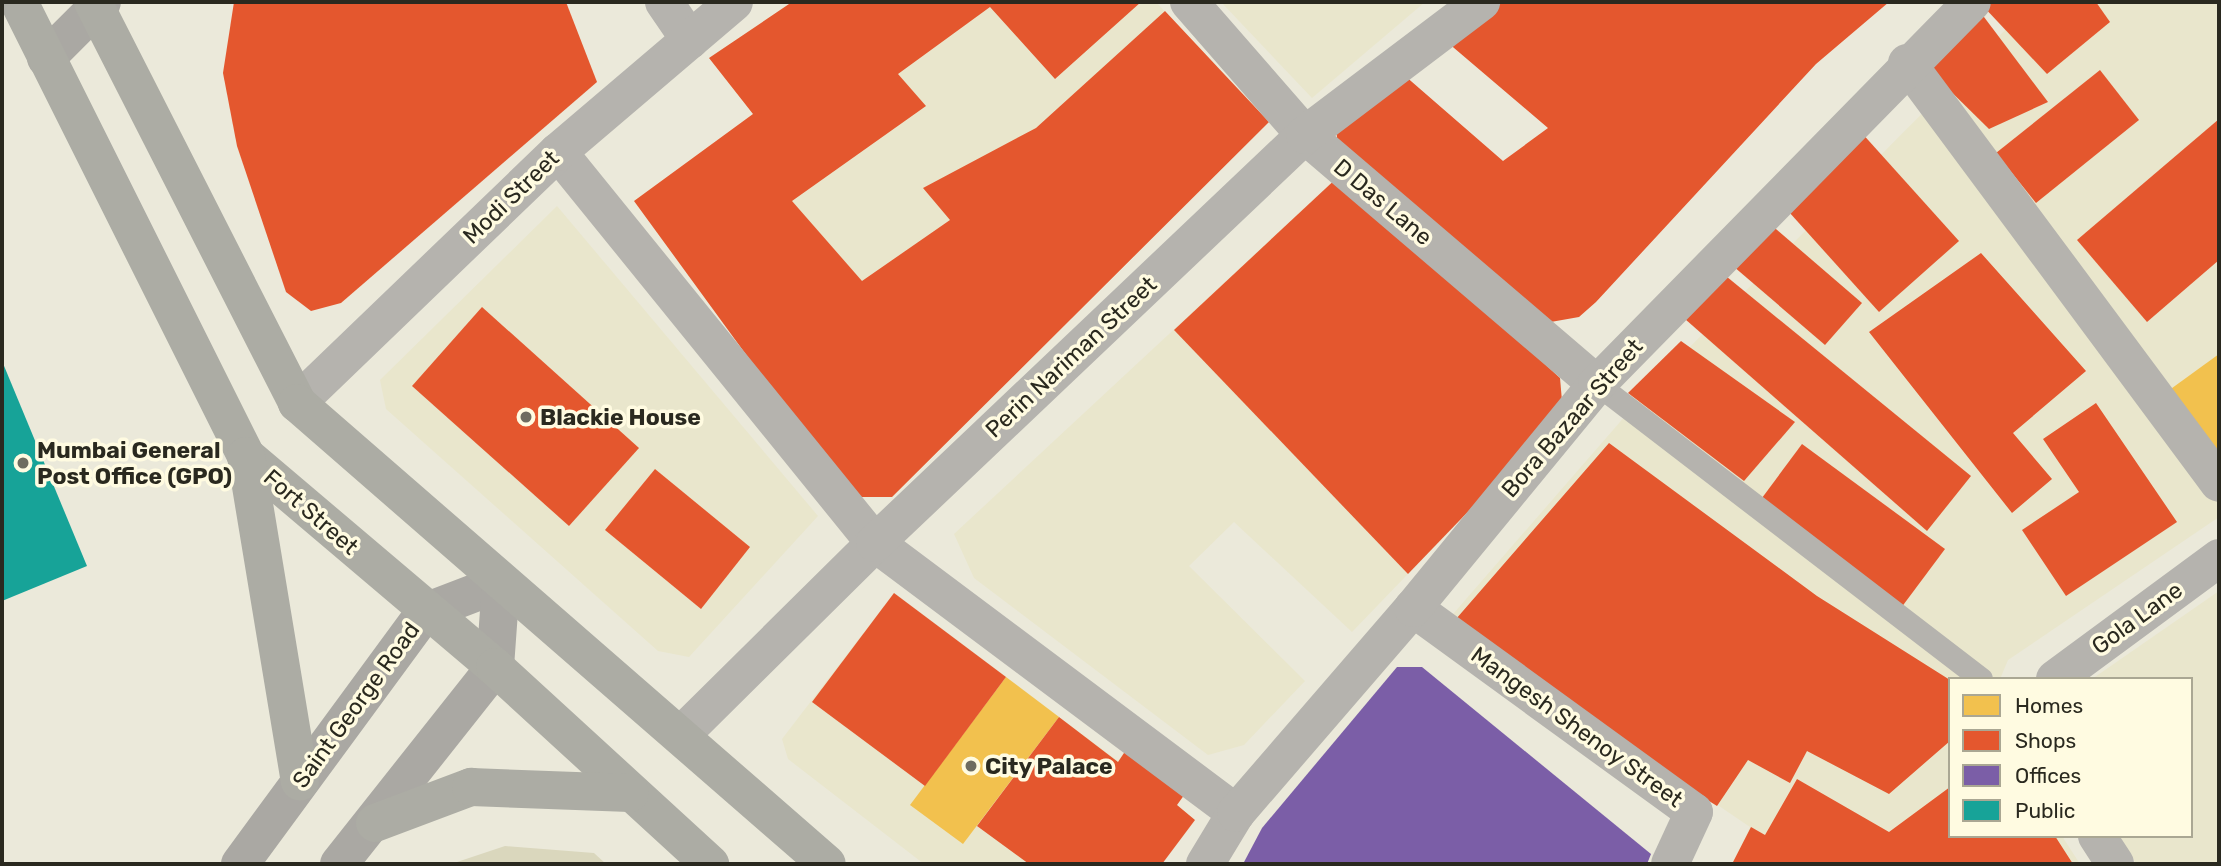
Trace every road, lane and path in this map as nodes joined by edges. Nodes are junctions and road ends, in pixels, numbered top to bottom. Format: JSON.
{"nodes":[{"id":1,"x":19,"y":2,"type":"edge"},
{"id":2,"x":664,"y":2,"type":"edge"},
{"id":3,"x":734,"y":2,"type":"edge"},
{"id":4,"x":1189,"y":2,"type":"edge"},
{"id":5,"x":1480,"y":2,"type":"edge"},
{"id":6,"x":1972,"y":2,"type":"edge"},
{"id":7,"x":97,"y":4,"type":"edge"},
{"id":8,"x":690,"y":40,"type":"junction"},
{"id":9,"x":46,"y":58,"type":"junction"},
{"id":10,"x":1907,"y":63,"type":"junction"},
{"id":11,"x":1305,"y":135,"type":"junction"},
{"id":12,"x":558,"y":152,"type":"junction"},
{"id":13,"x":1597,"y":384,"type":"junction"},
{"id":14,"x":297,"y":403,"type":"junction"},
{"id":15,"x":246,"y":456,"type":"junction"},
{"id":16,"x":2219,"y":483,"type":"edge"},
{"id":17,"x":875,"y":543,"type":"junction"},
{"id":18,"x":2219,"y":558,"type":"edge"},
{"id":19,"x":501,"y":583,"type":"junction"},
{"id":20,"x":1413,"y":608,"type":"junction"},
{"id":21,"x":425,"y":612,"type":"junction"},
{"id":22,"x":495,"y":667,"type":"junction"},
{"id":23,"x":1978,"y":677,"type":"edge"},
{"id":24,"x":2058,"y":677,"type":"edge"},
{"id":25,"x":681,"y":735,"type":"junction"},
{"id":26,"x":300,"y":782,"type":"junction"},
{"id":27,"x":629,"y":793,"type":"junction"},
{"id":28,"x":1236,"y":813,"type":"junction"},
{"id":29,"x":375,"y":823,"type":"junction"},
{"id":30,"x":2099,"y":838,"type":"edge"},
{"id":31,"x":240,"y":864,"type":"edge"},
{"id":32,"x":339,"y":864,"type":"edge"},
{"id":33,"x":710,"y":864,"type":"edge"},
{"id":34,"x":827,"y":864,"type":"edge"},
{"id":35,"x":1205,"y":864,"type":"edge"},
{"id":36,"x":1670,"y":864,"type":"edge"},
{"id":37,"x":2115,"y":864,"type":"edge"}],
"edges":[{"from":1,"to":9,"type":"main road","name":"Fort Street"},
{"from":2,"to":8,"type":"street"},
{"from":3,"to":8,"type":"street","name":"Modi Street"},
{"from":4,"to":11,"type":"street","name":"D Das Lane"},
{"from":5,"to":11,"type":"street","name":"Perin Nariman Street"},
{"from":6,"to":10,"type":"street","name":"Bora Bazaar Street"},
{"from":7,"to":9,"type":"main road"},
{"from":7,"to":14,"type":"main road"},
{"from":8,"to":12,"type":"street","name":"Modi Street"},
{"from":9,"to":15,"type":"main road","name":"Fort Street"},
{"from":10,"to":13,"type":"street","name":"Bora Bazaar Street"},
{"from":10,"to":16,"type":"street"},
{"from":11,"to":13,"type":"street","name":"D Das Lane"},
{"from":11,"to":17,"type":"street","name":"Perin Nariman Street"},
{"from":12,"to":14,"type":"street","name":"Modi Street"},
{"from":12,"to":17,"type":"street"},
{"from":13,"to":20,"type":"street","name":"Bora Bazaar Street"},
{"from":13,"to":23,"type":"lane"},
{"from":14,"to":19,"type":"main road"},
{"from":15,"to":21,"type":"main road","name":"Fort Street"},
{"from":15,"to":26,"type":"main road"},
{"from":17,"to":25,"type":"street","name":"Perin Nariman Street"},
{"from":17,"to":28,"type":"street"},
{"from":18,"to":24,"type":"street","name":"Gola Lane"},
{"from":19,"to":21,"type":"main road","name":"Saint George Road"},
{"from":19,"to":22,"type":"main road"},
{"from":19,"to":25,"type":"main road"},
{"from":20,"to":28,"type":"street","name":"Bora Bazaar Street"},
{"from":20,"to":36,"type":"street","name":"Mangesh Shenoy Street"},
{"from":21,"to":22,"type":"main road","name":"Fort Street"},
{"from":21,"to":26,"type":"main road","name":"Saint George Road"},
{"from":22,"to":27,"type":"main road","name":"Fort Street"},
{"from":22,"to":29,"type":"main road"},
{"from":25,"to":34,"type":"main road"},
{"from":26,"to":31,"type":"main road","name":"Saint George Road"},
{"from":27,"to":29,"type":"main road"},
{"from":27,"to":33,"type":"main road","name":"Fort Street"},
{"from":28,"to":35,"type":"street","name":"Bora Bazaar Street"},
{"from":29,"to":32,"type":"main road"},
{"from":30,"to":37,"type":"street"}]}
